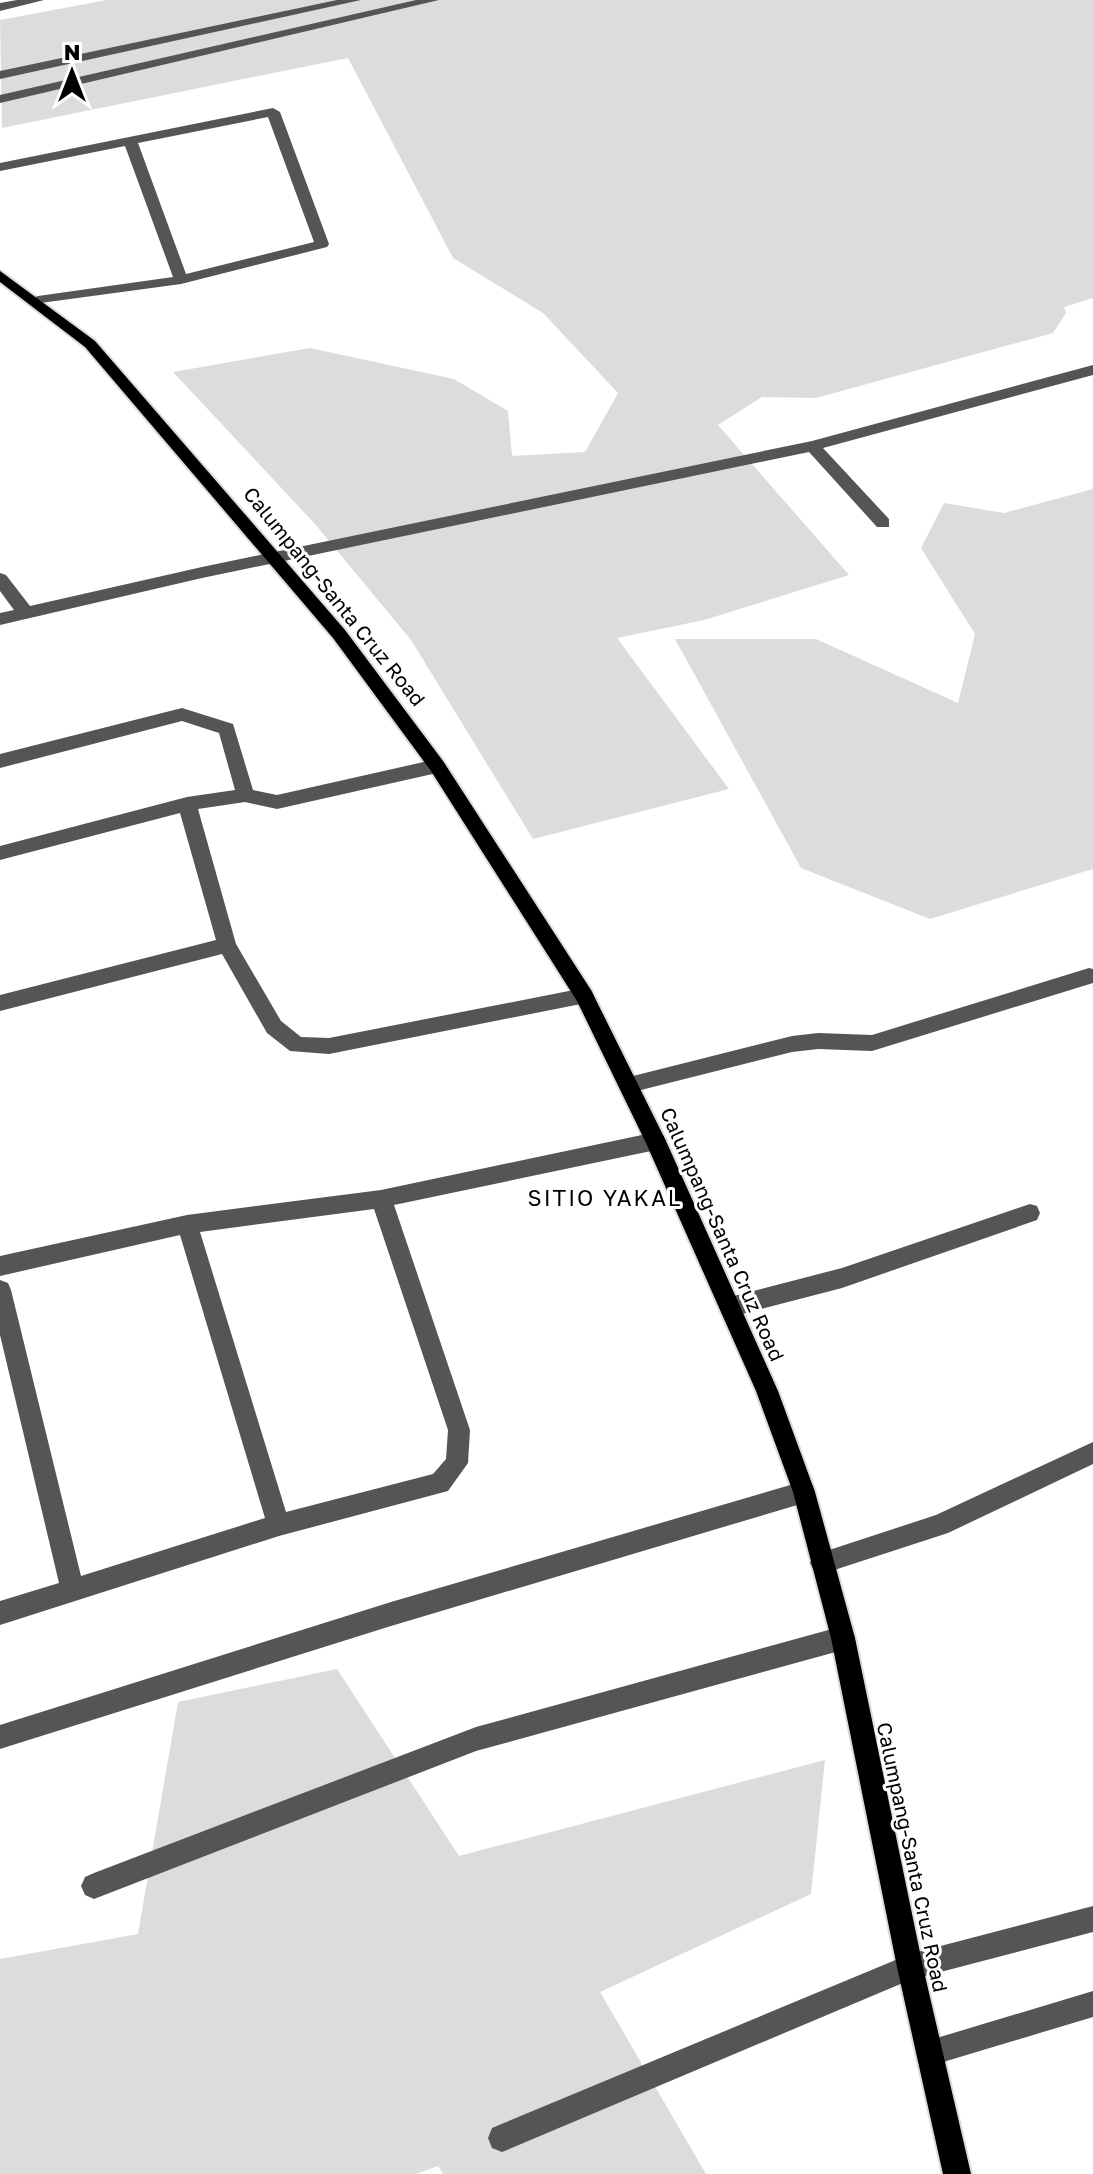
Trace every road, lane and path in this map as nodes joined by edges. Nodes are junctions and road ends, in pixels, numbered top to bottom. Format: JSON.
{"nodes":[{"id":1,"x":38,"y":0,"type":"edge"},
{"id":2,"x":355,"y":0,"type":"edge"},
{"id":3,"x":433,"y":0,"type":"edge"},
{"id":4,"x":0,"y":7,"type":"edge"},
{"id":5,"x":0,"y":75,"type":"edge"},
{"id":6,"x":0,"y":99,"type":"edge"},
{"id":7,"x":131,"y":143,"type":"junction"},
{"id":8,"x":0,"y":167,"type":"edge"},
{"id":9,"x":0,"y":275,"type":"edge"},
{"id":10,"x":181,"y":280,"type":"junction"},
{"id":11,"x":38,"y":301,"type":"junction"},
{"id":12,"x":1093,"y":370,"type":"edge"},
{"id":13,"x":812,"y":446,"type":"junction"},
{"id":14,"x":883,"y":523,"type":"dead end"},
{"id":15,"x":275,"y":556,"type":"junction"},
{"id":16,"x":0,"y":579,"type":"edge"},
{"id":17,"x":26,"y":613,"type":"junction"},
{"id":18,"x":0,"y":619,"type":"edge"},
{"id":19,"x":0,"y":761,"type":"edge"},
{"id":20,"x":437,"y":766,"type":"junction"},
{"id":21,"x":245,"y":795,"type":"junction"},
{"id":22,"x":187,"y":804,"type":"junction"},
{"id":23,"x":0,"y":853,"type":"edge"},
{"id":24,"x":227,"y":945,"type":"junction"},
{"id":25,"x":1089,"y":976,"type":"dead end"},
{"id":26,"x":584,"y":996,"type":"junction"},
{"id":27,"x":0,"y":1003,"type":"edge"},
{"id":28,"x":629,"y":1085,"type":"junction"},
{"id":29,"x":656,"y":1141,"type":"junction"},
{"id":30,"x":381,"y":1199,"type":"junction"},
{"id":31,"x":1030,"y":1213,"type":"dead end"},
{"id":32,"x":187,"y":1224,"type":"junction"},
{"id":33,"x":0,"y":1266,"type":"edge"},
{"id":34,"x":0,"y":1290,"type":"edge"},
{"id":35,"x":730,"y":1307,"type":"junction"},
{"id":36,"x":1093,"y":1453,"type":"edge"},
{"id":37,"x":804,"y":1492,"type":"junction"},
{"id":38,"x":279,"y":1525,"type":"junction"},
{"id":39,"x":822,"y":1563,"type":"junction"},
{"id":40,"x":72,"y":1588,"type":"junction"},
{"id":41,"x":0,"y":1613,"type":"edge"},
{"id":42,"x":843,"y":1638,"type":"junction"},
{"id":43,"x":0,"y":1737,"type":"edge"},
{"id":44,"x":94,"y":1886,"type":"dead end"},
{"id":45,"x":1093,"y":1919,"type":"edge"},
{"id":46,"x":910,"y":1967,"type":"junction"},
{"id":47,"x":1093,"y":2004,"type":"edge"},
{"id":48,"x":930,"y":2053,"type":"junction"},
{"id":49,"x":502,"y":2138,"type":"dead end"},
{"id":50,"x":957,"y":2174,"type":"edge"}],
"edges":[{"from":1,"to":4,"type":"street"},
{"from":2,"to":5,"type":"street"},
{"from":3,"to":6,"type":"street"},
{"from":7,"to":8,"type":"street"},
{"from":7,"to":10,"type":"street"},
{"from":7,"to":10,"type":"street"},
{"from":9,"to":11,"type":"main road","name":"Calumpang-Santa Cruz Road"},
{"from":10,"to":11,"type":"street"},
{"from":11,"to":15,"type":"main road","name":"Calumpang-Santa Cruz Road"},
{"from":12,"to":13,"type":"street"},
{"from":13,"to":14,"type":"street"},
{"from":13,"to":15,"type":"street"},
{"from":15,"to":17,"type":"street"},
{"from":15,"to":20,"type":"main road","name":"Calumpang-Santa Cruz Road"},
{"from":16,"to":17,"type":"street"},
{"from":17,"to":18,"type":"street"},
{"from":19,"to":21,"type":"street"},
{"from":20,"to":21,"type":"street"},
{"from":20,"to":26,"type":"main road","name":"Calumpang-Santa Cruz Road"},
{"from":21,"to":22,"type":"street"},
{"from":22,"to":23,"type":"street"},
{"from":22,"to":24,"type":"street"},
{"from":24,"to":26,"type":"street"},
{"from":24,"to":27,"type":"street"},
{"from":25,"to":28,"type":"street"},
{"from":26,"to":28,"type":"main road","name":"Calumpang-Santa Cruz Road"},
{"from":28,"to":29,"type":"main road","name":"Calumpang-Santa Cruz Road"},
{"from":29,"to":30,"type":"street"},
{"from":29,"to":35,"type":"main road","name":"Calumpang-Santa Cruz Road"},
{"from":30,"to":32,"type":"street"},
{"from":30,"to":38,"type":"street"},
{"from":31,"to":35,"type":"street"},
{"from":32,"to":33,"type":"street"},
{"from":32,"to":38,"type":"street"},
{"from":34,"to":40,"type":"street"},
{"from":35,"to":37,"type":"main road","name":"Calumpang-Santa Cruz Road"},
{"from":36,"to":39,"type":"street"},
{"from":37,"to":39,"type":"main road","name":"Calumpang-Santa Cruz Road"},
{"from":37,"to":43,"type":"street"},
{"from":38,"to":40,"type":"street"},
{"from":39,"to":42,"type":"main road","name":"Calumpang-Santa Cruz Road"},
{"from":40,"to":41,"type":"street"},
{"from":42,"to":44,"type":"street"},
{"from":42,"to":46,"type":"main road","name":"Calumpang-Santa Cruz Road"},
{"from":45,"to":46,"type":"street"},
{"from":46,"to":48,"type":"main road","name":"Calumpang-Santa Cruz Road"},
{"from":46,"to":49,"type":"street"},
{"from":47,"to":48,"type":"street"},
{"from":48,"to":50,"type":"main road","name":"Calumpang-Santa Cruz Road"}]}
